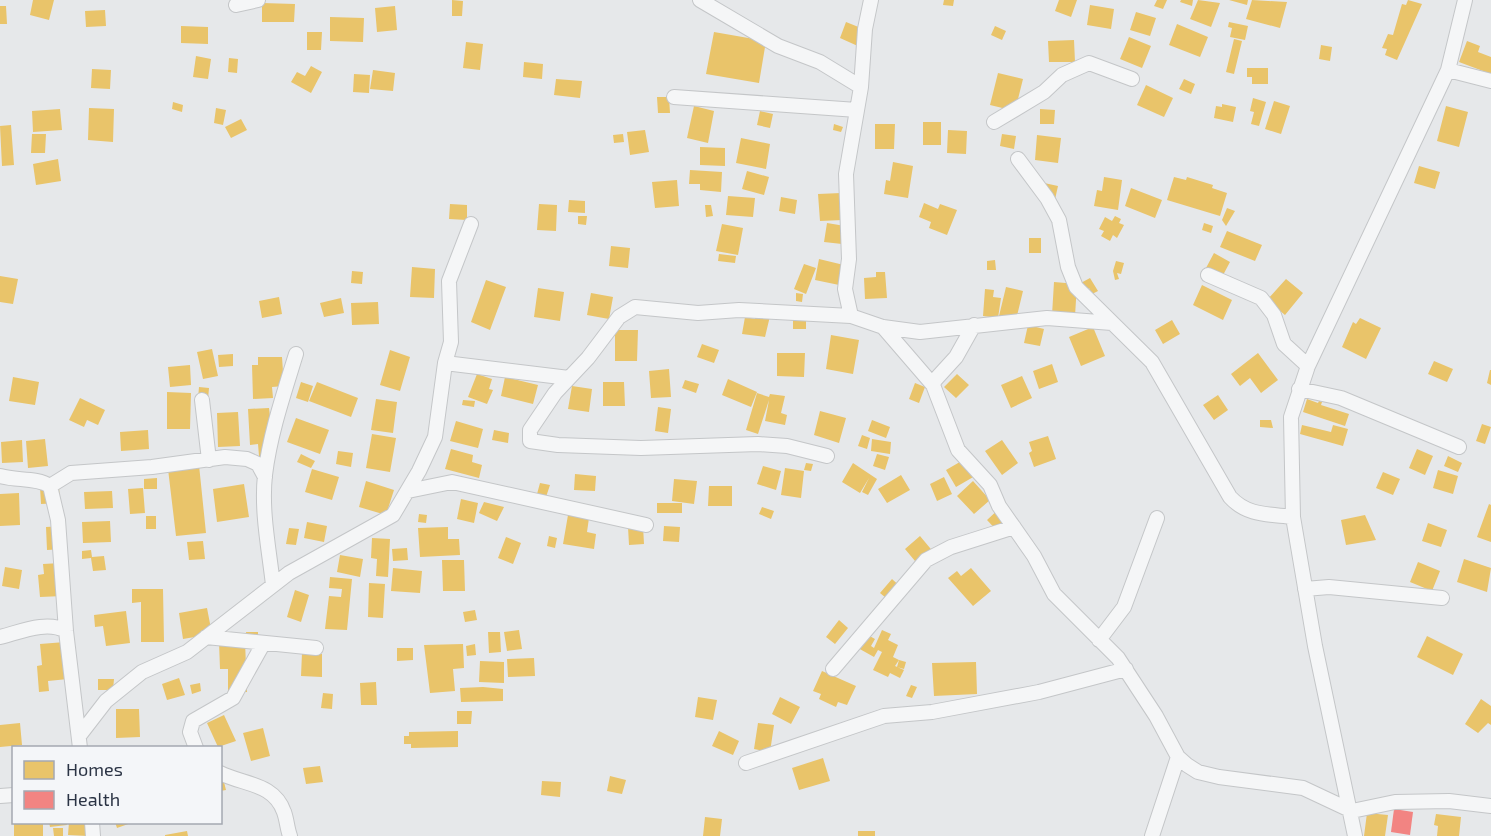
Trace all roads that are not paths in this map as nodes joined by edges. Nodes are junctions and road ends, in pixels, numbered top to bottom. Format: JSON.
{"nodes":[{"id":1,"x":255,"y":0,"type":"edge"},
{"id":2,"x":700,"y":0,"type":"edge"},
{"id":3,"x":871,"y":0,"type":"edge"},
{"id":4,"x":1465,"y":0,"type":"edge"},
{"id":5,"x":236,"y":5,"type":"dead end"},
{"id":6,"x":1448,"y":70,"type":"junction"},
{"id":7,"x":1132,"y":79,"type":"dead end"},
{"id":8,"x":1491,"y":81,"type":"edge"},
{"id":9,"x":861,"y":87,"type":"junction"},
{"id":10,"x":674,"y":97,"type":"dead end"},
{"id":11,"x":857,"y":110,"type":"junction"},
{"id":12,"x":994,"y":122,"type":"dead end"},
{"id":13,"x":1018,"y":159,"type":"dead end"},
{"id":14,"x":471,"y":224,"type":"dead end"},
{"id":15,"x":1208,"y":275,"type":"dead end"},
{"id":16,"x":851,"y":316,"type":"junction"},
{"id":17,"x":1112,"y":323,"type":"junction"},
{"id":18,"x":974,"y":326,"type":"junction"},
{"id":19,"x":883,"y":327,"type":"junction"},
{"id":20,"x":296,"y":354,"type":"dead end"},
{"id":21,"x":445,"y":363,"type":"junction"},
{"id":22,"x":1308,"y":366,"type":"junction"},
{"id":23,"x":569,"y":378,"type":"junction"},
{"id":24,"x":933,"y":385,"type":"junction"},
{"id":25,"x":1299,"y":389,"type":"junction"},
{"id":26,"x":202,"y":400,"type":"dead end"},
{"id":27,"x":1459,"y":447,"type":"dead end"},
{"id":28,"x":827,"y":456,"type":"dead end"},
{"id":29,"x":209,"y":460,"type":"junction"},
{"id":30,"x":0,"y":476,"type":"edge"},
{"id":31,"x":265,"y":477,"type":"junction"},
{"id":32,"x":50,"y":486,"type":"junction"},
{"id":33,"x":408,"y":491,"type":"junction"},
{"id":34,"x":1293,"y":517,"type":"junction"},
{"id":35,"x":1157,"y":518,"type":"dead end"},
{"id":36,"x":646,"y":525,"type":"dead end"},
{"id":37,"x":1014,"y":527,"type":"junction"},
{"id":38,"x":273,"y":585,"type":"junction"},
{"id":39,"x":1305,"y":589,"type":"junction"},
{"id":40,"x":1442,"y":598,"type":"dead end"},
{"id":41,"x":66,"y":631,"type":"junction"},
{"id":42,"x":0,"y":637,"type":"edge"},
{"id":43,"x":206,"y":637,"type":"junction"},
{"id":44,"x":1099,"y":640,"type":"junction"},
{"id":45,"x":263,"y":644,"type":"junction"},
{"id":46,"x":316,"y":648,"type":"dead end"},
{"id":47,"x":833,"y":669,"type":"dead end"},
{"id":48,"x":1126,"y":669,"type":"junction"},
{"id":49,"x":80,"y":742,"type":"edge"},
{"id":50,"x":196,"y":746,"type":"edge"},
{"id":51,"x":1178,"y":757,"type":"junction"},
{"id":52,"x":746,"y":764,"type":"dead end"},
{"id":53,"x":222,"y":774,"type":"edge"},
{"id":54,"x":1491,"y":806,"type":"edge"},
{"id":55,"x":1352,"y":811,"type":"junction"},
{"id":56,"x":290,"y":836,"type":"edge"},
{"id":57,"x":1152,"y":836,"type":"edge"},
{"id":58,"x":1355,"y":836,"type":"edge"}],
"edges":[{"from":1,"to":5,"type":"street"},
{"from":2,"to":9,"type":"street"},
{"from":3,"to":9,"type":"street"},
{"from":4,"to":6,"type":"street"},
{"from":6,"to":8,"type":"street"},
{"from":6,"to":22,"type":"street"},
{"from":7,"to":12,"type":"street"},
{"from":9,"to":11,"type":"street"},
{"from":10,"to":11,"type":"street"},
{"from":11,"to":16,"type":"street"},
{"from":13,"to":17,"type":"street"},
{"from":14,"to":21,"type":"street"},
{"from":15,"to":22,"type":"street"},
{"from":16,"to":19,"type":"street"},
{"from":16,"to":23,"type":"street"},
{"from":17,"to":18,"type":"street"},
{"from":17,"to":34,"type":"street"},
{"from":18,"to":19,"type":"street"},
{"from":18,"to":24,"type":"street"},
{"from":19,"to":24,"type":"street"},
{"from":20,"to":31,"type":"street"},
{"from":21,"to":23,"type":"street"},
{"from":21,"to":33,"type":"street"},
{"from":22,"to":25,"type":"street"},
{"from":23,"to":28,"type":"street"},
{"from":24,"to":37,"type":"street"},
{"from":25,"to":27,"type":"street"},
{"from":25,"to":34,"type":"street"},
{"from":26,"to":29,"type":"street"},
{"from":29,"to":31,"type":"street"},
{"from":29,"to":32,"type":"street"},
{"from":30,"to":32,"type":"street"},
{"from":31,"to":38,"type":"street"},
{"from":32,"to":41,"type":"street"},
{"from":33,"to":36,"type":"street"},
{"from":33,"to":38,"type":"street"},
{"from":34,"to":39,"type":"street"},
{"from":35,"to":44,"type":"street"},
{"from":37,"to":44,"type":"street"},
{"from":37,"to":47,"type":"street"},
{"from":38,"to":43,"type":"street"},
{"from":39,"to":40,"type":"street"},
{"from":39,"to":55,"type":"street"},
{"from":41,"to":42,"type":"street"},
{"from":41,"to":49,"type":"street"},
{"from":43,"to":45,"type":"street"},
{"from":43,"to":49,"type":"street"},
{"from":44,"to":48,"type":"street"},
{"from":45,"to":46,"type":"street"},
{"from":45,"to":50,"type":"street"},
{"from":48,"to":51,"type":"street"},
{"from":48,"to":52,"type":"street"},
{"from":51,"to":55,"type":"street"},
{"from":51,"to":57,"type":"street"},
{"from":53,"to":56,"type":"street"},
{"from":54,"to":55,"type":"street"},
{"from":55,"to":58,"type":"street"}]}
